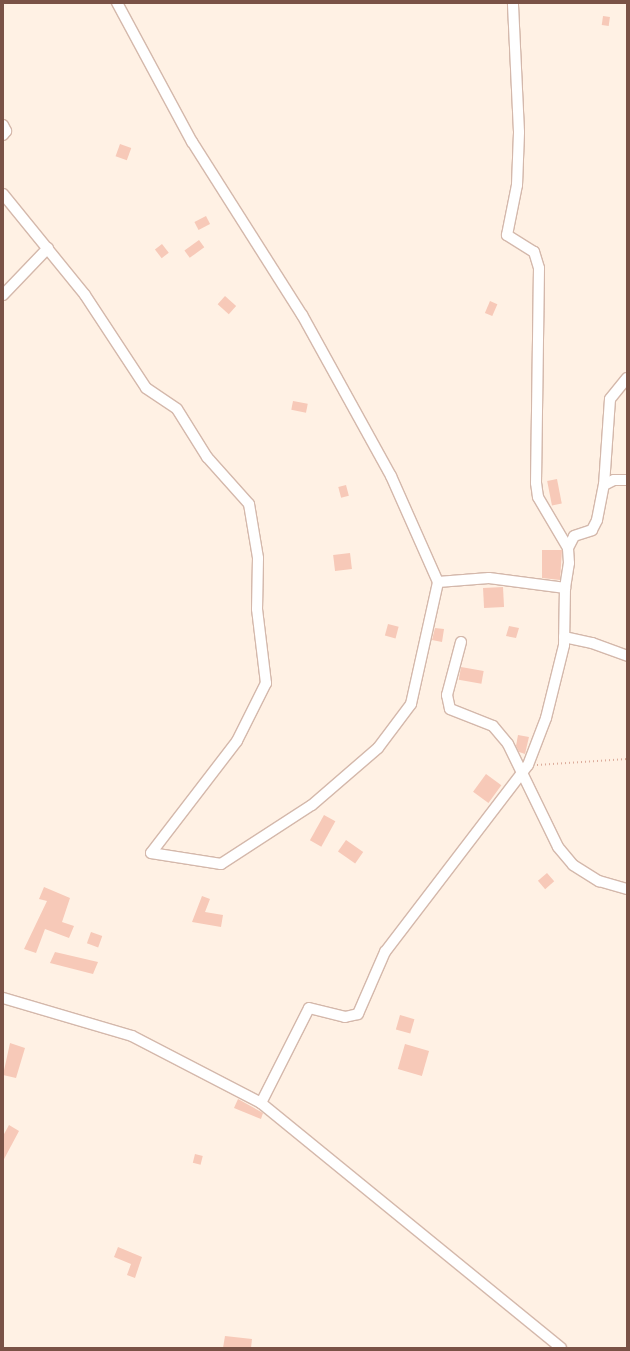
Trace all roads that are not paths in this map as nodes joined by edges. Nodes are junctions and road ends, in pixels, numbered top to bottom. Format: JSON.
{"nodes":[{"id":1,"x":117,"y":3,"type":"edge"},
{"id":2,"x":513,"y":3,"type":"edge"},
{"id":3,"x":3,"y":125,"type":"edge"},
{"id":4,"x":3,"y":135,"type":"edge"},
{"id":5,"x":3,"y":194,"type":"edge"},
{"id":6,"x":48,"y":248,"type":"junction"},
{"id":7,"x":3,"y":295,"type":"edge"},
{"id":8,"x":627,"y":378,"type":"edge"},
{"id":9,"x":627,"y":480,"type":"edge"},
{"id":10,"x":604,"y":485,"type":"junction"},
{"id":11,"x":568,"y":548,"type":"junction"},
{"id":12,"x":438,"y":582,"type":"junction"},
{"id":13,"x":565,"y":588,"type":"junction"},
{"id":14,"x":564,"y":637,"type":"junction"},
{"id":15,"x":461,"y":642,"type":"dead end"},
{"id":16,"x":627,"y":656,"type":"edge"},
{"id":17,"x":521,"y":775,"type":"junction"},
{"id":18,"x":627,"y":890,"type":"edge"},
{"id":19,"x":3,"y":998,"type":"edge"},
{"id":20,"x":261,"y":1103,"type":"junction"},
{"id":21,"x":561,"y":1348,"type":"edge"}],
"edges":[{"from":1,"to":12,"type":"street"},
{"from":2,"to":11,"type":"street"},
{"from":3,"to":4,"type":"street"},
{"from":5,"to":6,"type":"street"},
{"from":6,"to":7,"type":"street"},
{"from":6,"to":12,"type":"street"},
{"from":8,"to":10,"type":"street"},
{"from":9,"to":10,"type":"street"},
{"from":10,"to":11,"type":"street"},
{"from":11,"to":13,"type":"street"},
{"from":12,"to":13,"type":"street"},
{"from":13,"to":14,"type":"street"},
{"from":14,"to":16,"type":"street"},
{"from":14,"to":17,"type":"street"},
{"from":15,"to":17,"type":"street"},
{"from":17,"to":18,"type":"street"},
{"from":17,"to":20,"type":"street"},
{"from":19,"to":20,"type":"street"},
{"from":20,"to":21,"type":"street"}]}
